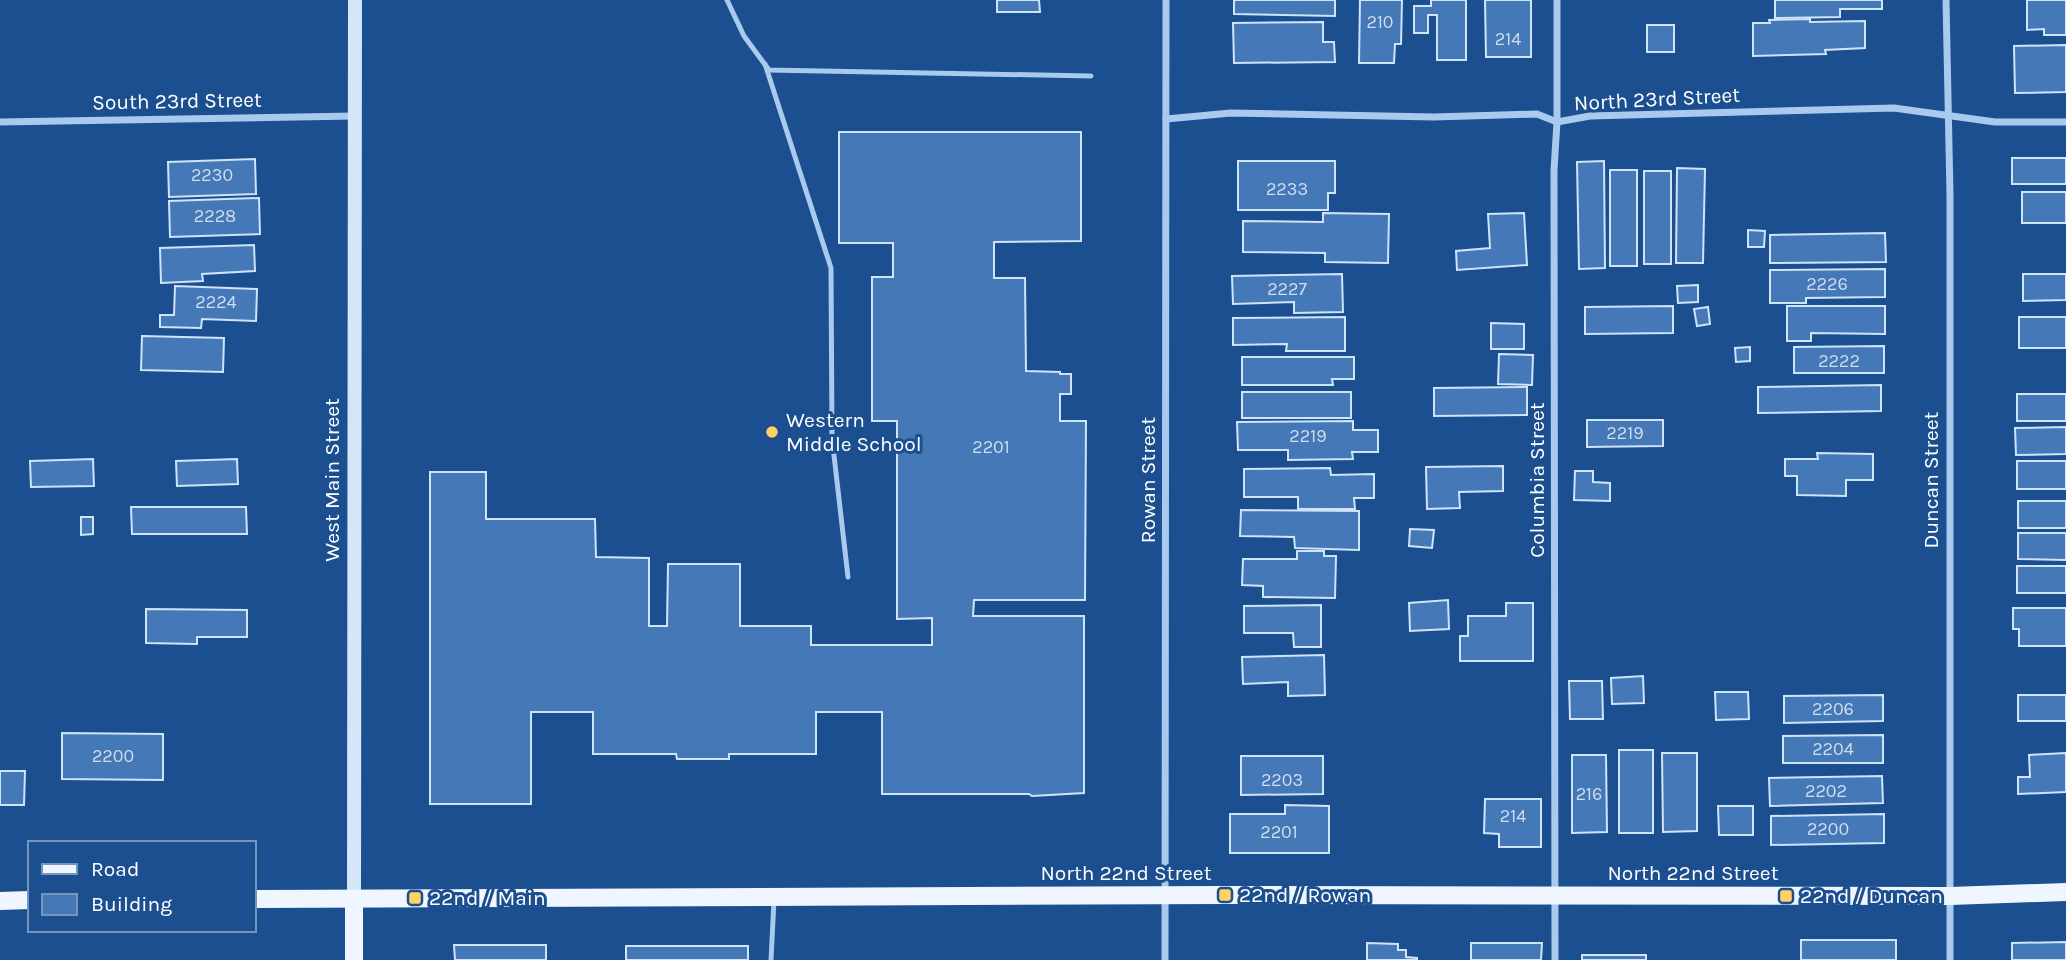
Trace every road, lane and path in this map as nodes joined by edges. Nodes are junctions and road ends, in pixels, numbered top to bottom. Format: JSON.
{"nodes":[{"id":1,"x":355,"y":0,"type":"edge"},
{"id":2,"x":727,"y":0,"type":"edge"},
{"id":3,"x":1166,"y":0,"type":"edge"},
{"id":4,"x":1557,"y":0,"type":"edge"},
{"id":5,"x":1946,"y":0,"type":"edge"},
{"id":6,"x":765,"y":64,"type":"junction"},
{"id":7,"x":1091,"y":76,"type":"dead end"},
{"id":8,"x":355,"y":116,"type":"junction"},
{"id":9,"x":1947,"y":117,"type":"junction"},
{"id":10,"x":1166,"y":119,"type":"junction"},
{"id":11,"x":0,"y":122,"type":"edge"},
{"id":12,"x":1557,"y":122,"type":"junction"},
{"id":13,"x":2066,"y":122,"type":"edge"},
{"id":14,"x":848,"y":577,"type":"dead end"},
{"id":15,"x":2066,"y":892,"type":"edge"},
{"id":16,"x":1165,"y":896,"type":"junction"},
{"id":17,"x":1950,"y":896,"type":"junction"},
{"id":18,"x":775,"y":897,"type":"junction"},
{"id":19,"x":1555,"y":897,"type":"junction"},
{"id":20,"x":256,"y":899,"type":"edge"},
{"id":21,"x":354,"y":899,"type":"junction"},
{"id":22,"x":28,"y":900,"type":"edge"},
{"id":23,"x":0,"y":901,"type":"edge"},
{"id":24,"x":354,"y":960,"type":"edge"},
{"id":25,"x":771,"y":960,"type":"edge"},
{"id":26,"x":1165,"y":960,"type":"edge"},
{"id":27,"x":1555,"y":960,"type":"edge"},
{"id":28,"x":1950,"y":960,"type":"edge"}],
"edges":[{"from":1,"to":8,"type":"street","name":"West Main Street"},
{"from":2,"to":6,"type":"lane"},
{"from":3,"to":10,"type":"street","name":"Rowan Street"},
{"from":4,"to":12,"type":"street","name":"Columbia Street"},
{"from":5,"to":9,"type":"street","name":"Duncan Street"},
{"from":6,"to":7,"type":"lane"},
{"from":6,"to":14,"type":"lane"},
{"from":8,"to":11,"type":"street","name":"South 23rd Street"},
{"from":8,"to":21,"type":"street","name":"West Main Street"},
{"from":9,"to":12,"type":"street","name":"North 23rd Street"},
{"from":9,"to":13,"type":"street","name":"North 23rd Street"},
{"from":9,"to":17,"type":"street","name":"Duncan Street"},
{"from":10,"to":12,"type":"street","name":"North 23rd Street"},
{"from":10,"to":16,"type":"street","name":"Rowan Street"},
{"from":12,"to":19,"type":"street","name":"Columbia Street"},
{"from":15,"to":17,"type":"main road","name":"North 22nd Street"},
{"from":16,"to":18,"type":"main road","name":"North 22nd Street"},
{"from":16,"to":19,"type":"main road","name":"North 22nd Street"},
{"from":16,"to":26,"type":"street","name":"Rowan Street"},
{"from":17,"to":19,"type":"main road","name":"North 22nd Street"},
{"from":17,"to":28,"type":"street","name":"Duncan Street"},
{"from":18,"to":21,"type":"main road","name":"North 22nd Street"},
{"from":18,"to":25,"type":"lane"},
{"from":19,"to":27,"type":"street","name":"Columbia Street"},
{"from":20,"to":21,"type":"main road","name":"North 22nd Street"},
{"from":21,"to":24,"type":"main road","name":"West Main Street"},
{"from":22,"to":23,"type":"main road"}]}
